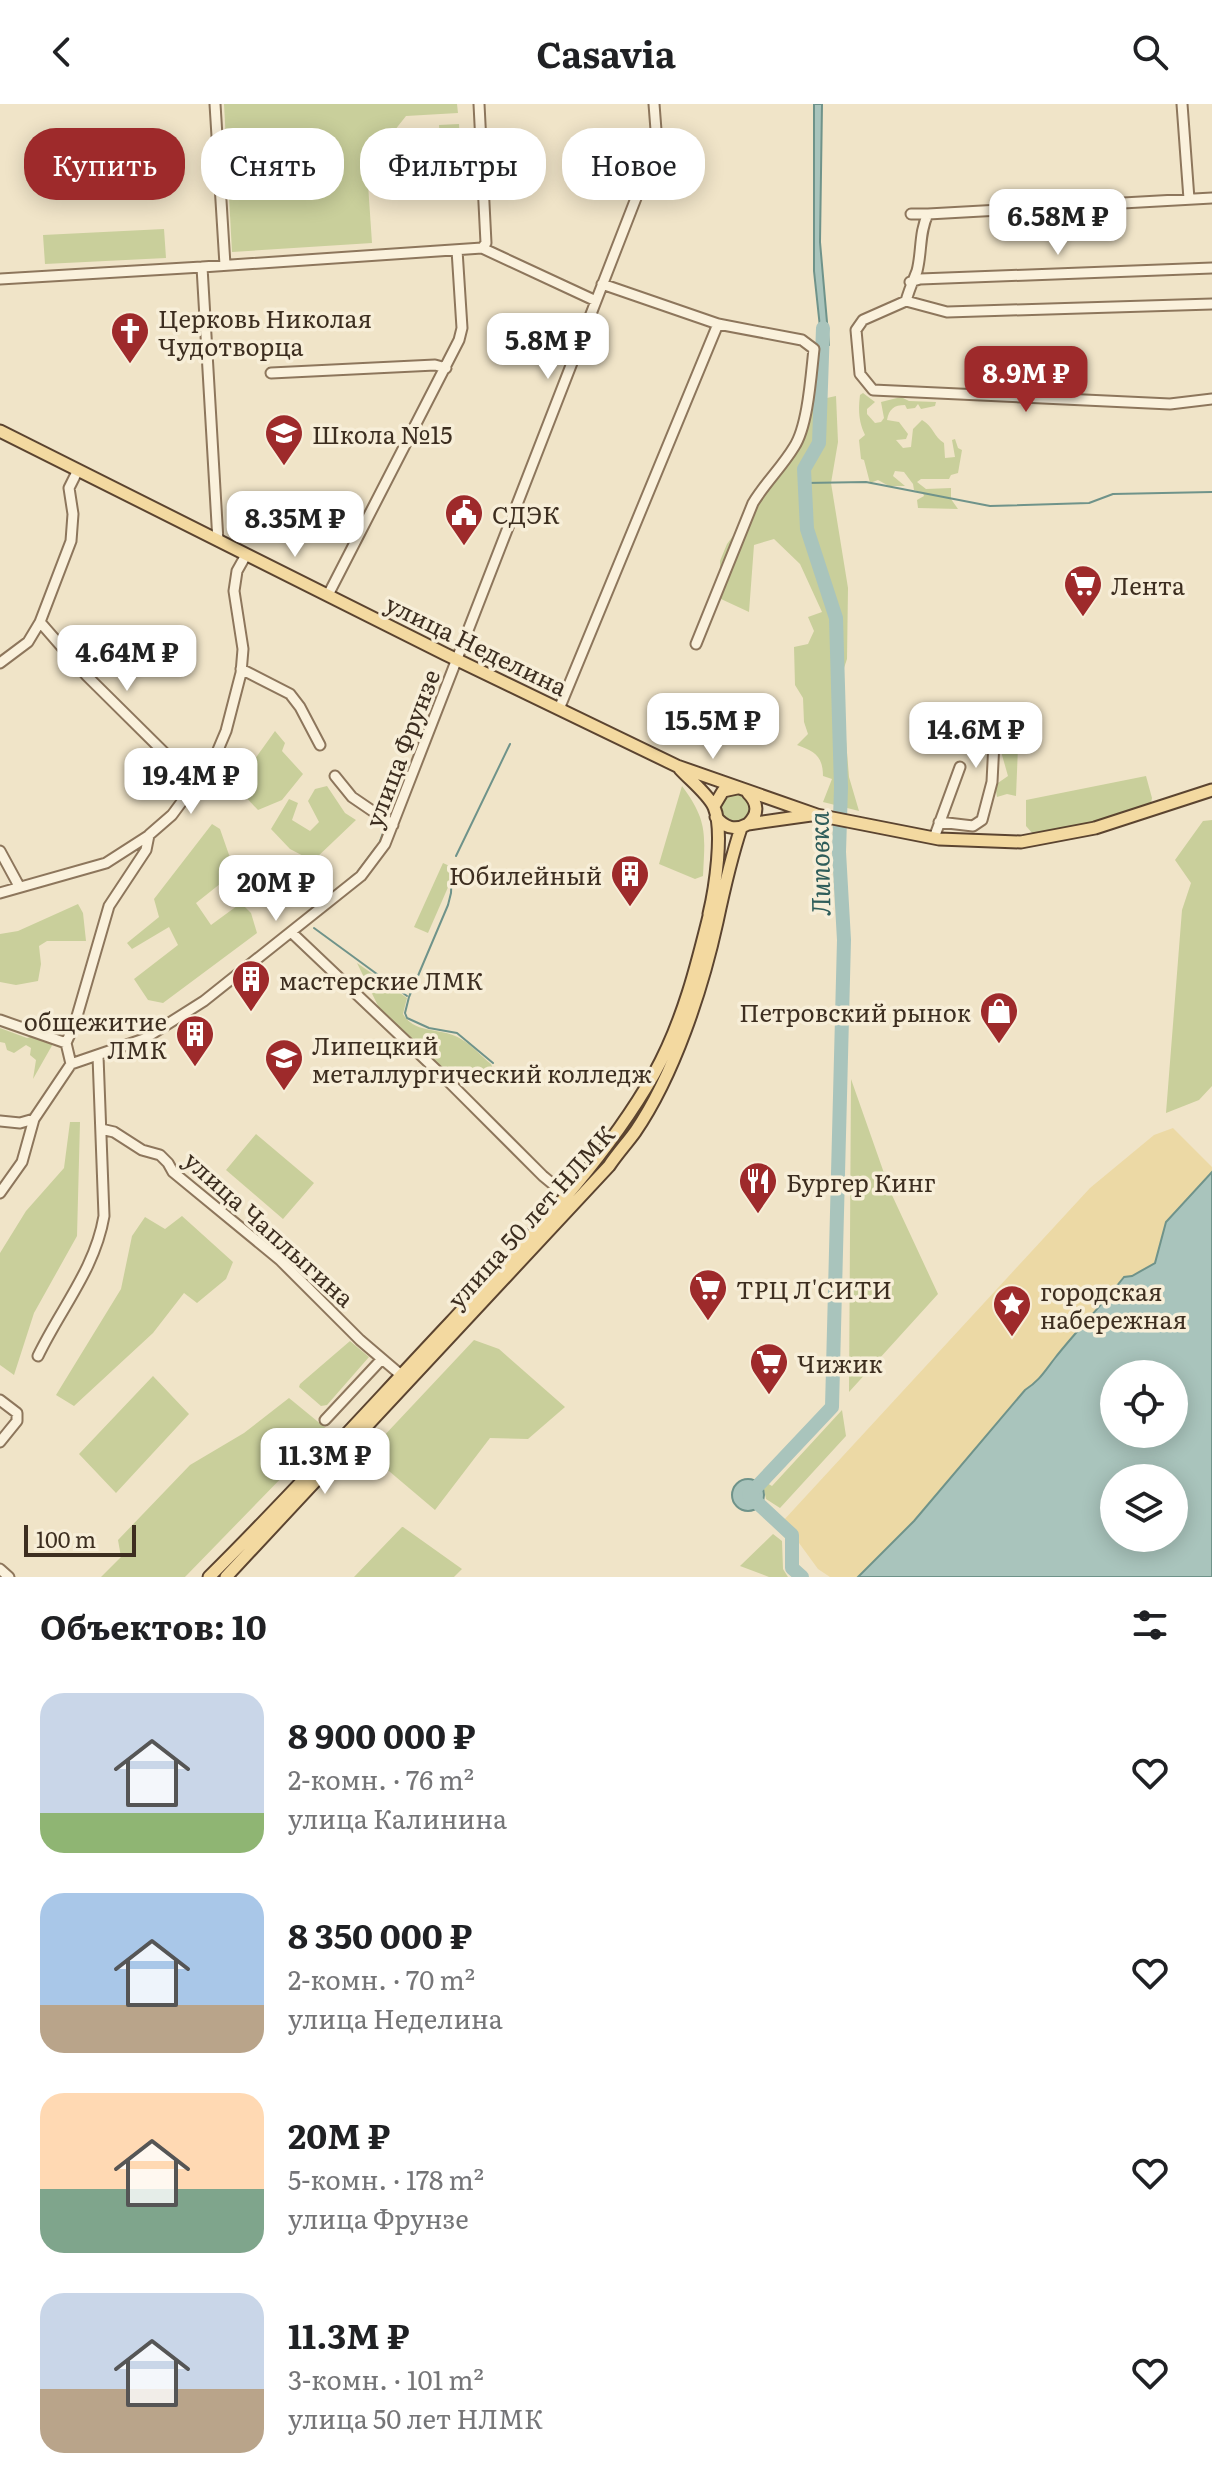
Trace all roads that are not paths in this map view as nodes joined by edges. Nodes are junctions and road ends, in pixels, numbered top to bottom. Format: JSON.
{"nodes":[{"id":1,"x":215,"y":104,"type":"edge"},
{"id":2,"x":479,"y":104,"type":"edge"},
{"id":3,"x":654,"y":104,"type":"edge"},
{"id":4,"x":1182,"y":104,"type":"edge"},
{"id":5,"x":1212,"y":198,"type":"edge"},
{"id":6,"x":1189,"y":199,"type":"junction"},
{"id":7,"x":911,"y":214,"type":"dead end"},
{"id":8,"x":928,"y":214,"type":"junction"},
{"id":9,"x":482,"y":248,"type":"junction"},
{"id":10,"x":457,"y":250,"type":"junction"},
{"id":11,"x":225,"y":265,"type":"junction"},
{"id":12,"x":202,"y":267,"type":"junction"},
{"id":13,"x":1212,"y":268,"type":"edge"},
{"id":14,"x":0,"y":279,"type":"edge"},
{"id":15,"x":910,"y":282,"type":"junction"},
{"id":16,"x":602,"y":284,"type":"junction"},
{"id":17,"x":596,"y":301,"type":"junction"},
{"id":18,"x":906,"y":301,"type":"junction"},
{"id":19,"x":1212,"y":304,"type":"edge"},
{"id":20,"x":718,"y":324,"type":"junction"},
{"id":21,"x":446,"y":368,"type":"junction"},
{"id":22,"x":271,"y":373,"type":"dead end"},
{"id":23,"x":1212,"y":399,"type":"edge"},
{"id":24,"x":0,"y":431,"type":"edge"},
{"id":25,"x":77,"y":472,"type":"junction"},
{"id":26,"x":218,"y":541,"type":"junction"},
{"id":27,"x":246,"y":555,"type":"junction"},
{"id":28,"x":328,"y":595,"type":"junction"},
{"id":29,"x":40,"y":622,"type":"junction"},
{"id":30,"x":696,"y":644,"type":"dead end"},
{"id":31,"x":457,"y":660,"type":"junction"},
{"id":32,"x":0,"y":663,"type":"edge"},
{"id":33,"x":241,"y":669,"type":"junction"},
{"id":34,"x":559,"y":709,"type":"junction"},
{"id":35,"x":995,"y":722,"type":"dead end"},
{"id":36,"x":320,"y":745,"type":"dead end"},
{"id":37,"x":677,"y":766,"type":"junction"},
{"id":38,"x":960,"y":767,"type":"dead end"},
{"id":39,"x":335,"y":776,"type":"dead end"},
{"id":40,"x":195,"y":783,"type":"junction"},
{"id":41,"x":743,"y":790,"type":"junction"},
{"id":42,"x":1212,"y":790,"type":"edge"},
{"id":43,"x":715,"y":811,"type":"junction"},
{"id":44,"x":816,"y":815,"type":"junction"},
{"id":45,"x":939,"y":822,"type":"junction"},
{"id":46,"x":393,"y":825,"type":"junction"},
{"id":47,"x":744,"y":826,"type":"junction"},
{"id":48,"x":149,"y":835,"type":"junction"},
{"id":49,"x":934,"y":838,"type":"junction"},
{"id":50,"x":0,"y":851,"type":"edge"},
{"id":51,"x":19,"y":886,"type":"junction"},
{"id":52,"x":0,"y":893,"type":"edge"},
{"id":53,"x":291,"y":932,"type":"junction"},
{"id":54,"x":0,"y":1020,"type":"edge"},
{"id":55,"x":66,"y":1043,"type":"junction"},
{"id":56,"x":98,"y":1056,"type":"junction"},
{"id":57,"x":71,"y":1064,"type":"junction"},
{"id":58,"x":34,"y":1119,"type":"junction"},
{"id":59,"x":0,"y":1121,"type":"edge"},
{"id":60,"x":101,"y":1129,"type":"junction"},
{"id":61,"x":0,"y":1193,"type":"edge"},
{"id":62,"x":566,"y":1195,"type":"junction"},
{"id":63,"x":38,"y":1356,"type":"dead end"},
{"id":64,"x":381,"y":1360,"type":"junction"},
{"id":65,"x":401,"y":1375,"type":"junction"},
{"id":66,"x":400,"y":1391,"type":"junction"},
{"id":67,"x":0,"y":1400,"type":"edge"},
{"id":68,"x":325,"y":1420,"type":"dead end"},
{"id":69,"x":0,"y":1442,"type":"edge"},
{"id":70,"x":0,"y":1569,"type":"edge"},
{"id":71,"x":9,"y":1577,"type":"edge"},
{"id":72,"x":209,"y":1577,"type":"edge"},
{"id":73,"x":226,"y":1577,"type":"edge"}],
"edges":[{"from":1,"to":11,"type":"street"},
{"from":2,"to":9,"type":"street"},
{"from":3,"to":16,"type":"street","name":"улица Фрунзе"},
{"from":4,"to":6,"type":"street"},
{"from":5,"to":6,"type":"street"},
{"from":6,"to":8,"type":"street"},
{"from":7,"to":8,"type":"street"},
{"from":8,"to":15,"type":"street"},
{"from":9,"to":10,"type":"street"},
{"from":9,"to":17,"type":"street"},
{"from":10,"to":11,"type":"street"},
{"from":10,"to":21,"type":"street"},
{"from":11,"to":12,"type":"street"},
{"from":12,"to":14,"type":"street"},
{"from":12,"to":26,"type":"street"},
{"from":13,"to":15,"type":"street"},
{"from":15,"to":18,"type":"street"},
{"from":16,"to":17,"type":"street","name":"улица Фрунзе"},
{"from":16,"to":20,"type":"street"},
{"from":17,"to":31,"type":"street","name":"улица Фрунзе"},
{"from":18,"to":19,"type":"street"},
{"from":18,"to":23,"type":"street"},
{"from":20,"to":30,"type":"street"},
{"from":20,"to":34,"type":"street"},
{"from":21,"to":22,"type":"street"},
{"from":21,"to":28,"type":"street"},
{"from":24,"to":25,"type":"main road","name":"улица Неделина"},
{"from":25,"to":26,"type":"main road","name":"улица Неделина"},
{"from":25,"to":29,"type":"street"},
{"from":26,"to":27,"type":"main road","name":"улица Неделина"},
{"from":27,"to":28,"type":"main road","name":"улица Неделина"},
{"from":27,"to":33,"type":"street"},
{"from":28,"to":31,"type":"main road","name":"улица Неделина"},
{"from":29,"to":32,"type":"street"},
{"from":29,"to":40,"type":"street"},
{"from":31,"to":34,"type":"main road","name":"улица Неделина"},
{"from":31,"to":46,"type":"street","name":"улица Фрунзе"},
{"from":33,"to":36,"type":"street"},
{"from":33,"to":40,"type":"street"},
{"from":34,"to":37,"type":"main road","name":"улица Неделина"},
{"from":35,"to":45,"type":"street"},
{"from":37,"to":41,"type":"main road","name":"улица Неделина"},
{"from":37,"to":43,"type":"main road"},
{"from":38,"to":45,"type":"street"},
{"from":39,"to":46,"type":"street"},
{"from":40,"to":48,"type":"street"},
{"from":41,"to":43,"type":"main road"},
{"from":41,"to":44,"type":"main road","name":"улица Неделина"},
{"from":41,"to":47,"type":"main road"},
{"from":42,"to":49,"type":"main road"},
{"from":43,"to":47,"type":"main road"},
{"from":43,"to":62,"type":"main road","name":"улица 50 лет НЛМК"},
{"from":44,"to":47,"type":"main road"},
{"from":44,"to":49,"type":"main road"},
{"from":45,"to":49,"type":"street"},
{"from":46,"to":53,"type":"street","name":"улица Фрунзе"},
{"from":47,"to":66,"type":"main road","name":"улица 50 лет НЛМК"},
{"from":48,"to":51,"type":"street"},
{"from":48,"to":55,"type":"street"},
{"from":50,"to":51,"type":"street"},
{"from":51,"to":52,"type":"street"},
{"from":53,"to":56,"type":"street","name":"улица Фрунзе"},
{"from":53,"to":62,"type":"street"},
{"from":54,"to":55,"type":"street"},
{"from":55,"to":57,"type":"street"},
{"from":56,"to":57,"type":"street","name":"улица Фрунзе"},
{"from":56,"to":60,"type":"street"},
{"from":57,"to":58,"type":"street"},
{"from":58,"to":59,"type":"street"},
{"from":58,"to":61,"type":"street"},
{"from":60,"to":63,"type":"street"},
{"from":60,"to":64,"type":"street","name":"улица Чаплыгина"},
{"from":62,"to":65,"type":"main road","name":"улица 50 лет НЛМК"},
{"from":64,"to":65,"type":"street","name":"улица Чаплыгина"},
{"from":64,"to":68,"type":"street"},
{"from":65,"to":66,"type":"main road"},
{"from":65,"to":72,"type":"main road","name":"улица 50 лет НЛМК"},
{"from":66,"to":73,"type":"main road","name":"улица 50 лет НЛМК"},
{"from":67,"to":69,"type":"street"},
{"from":70,"to":71,"type":"street"}]}
